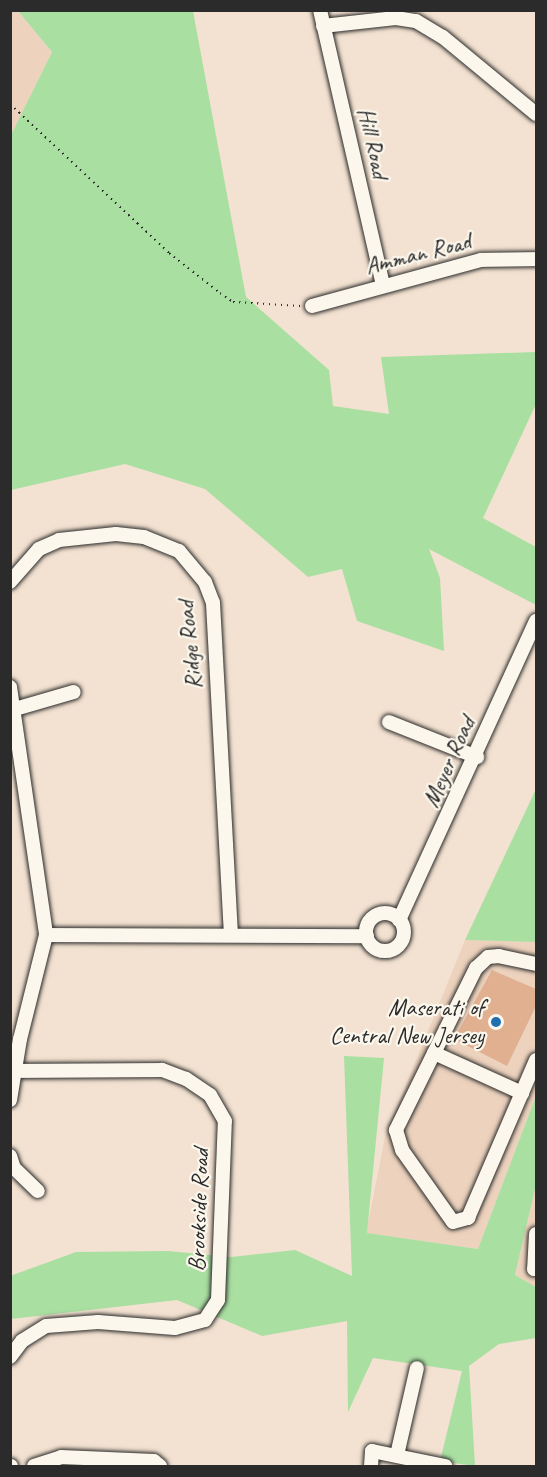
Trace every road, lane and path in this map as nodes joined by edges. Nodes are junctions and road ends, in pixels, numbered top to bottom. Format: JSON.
{"nodes":[{"id":1,"x":320,"y":10,"type":"edge"},
{"id":2,"x":323,"y":26,"type":"junction"},
{"id":3,"x":10,"y":104,"type":"edge"},
{"id":4,"x":537,"y":114,"type":"edge"},
{"id":5,"x":537,"y":259,"type":"edge"},
{"id":6,"x":383,"y":285,"type":"junction"},
{"id":7,"x":312,"y":306,"type":"joint"},
{"id":8,"x":10,"y":582,"type":"edge"},
{"id":9,"x":537,"y":621,"type":"edge"},
{"id":10,"x":10,"y":687,"type":"edge"},
{"id":11,"x":74,"y":692,"type":"dead end"},
{"id":12,"x":15,"y":709,"type":"junction"},
{"id":13,"x":389,"y":723,"type":"dead end"},
{"id":14,"x":477,"y":757,"type":"junction"},
{"id":15,"x":399,"y":920,"type":"junction"},
{"id":16,"x":231,"y":934,"type":"junction"},
{"id":17,"x":46,"y":935,"type":"junction"},
{"id":18,"x":367,"y":936,"type":"junction"},
{"id":19,"x":537,"y":964,"type":"edge"},
{"id":20,"x":434,"y":1053,"type":"junction"},
{"id":21,"x":537,"y":1060,"type":"edge"},
{"id":22,"x":14,"y":1071,"type":"junction"},
{"id":23,"x":522,"y":1094,"type":"junction"},
{"id":24,"x":10,"y":1100,"type":"edge"},
{"id":25,"x":10,"y":1156,"type":"edge"},
{"id":26,"x":38,"y":1191,"type":"dead end"},
{"id":27,"x":537,"y":1234,"type":"edge"},
{"id":28,"x":537,"y":1269,"type":"edge"},
{"id":29,"x":10,"y":1357,"type":"edge"},
{"id":30,"x":417,"y":1368,"type":"dead end"},
{"id":31,"x":396,"y":1455,"type":"junction"},
{"id":32,"x":34,"y":1467,"type":"edge"},
{"id":33,"x":160,"y":1467,"type":"edge"},
{"id":34,"x":371,"y":1467,"type":"edge"},
{"id":35,"x":445,"y":1467,"type":"edge"}],
"edges":[{"from":1,"to":2,"type":"street","name":"Hill Road"},
{"from":2,"to":4,"type":"street"},
{"from":2,"to":6,"type":"street","name":"Hill Road"},
{"from":3,"to":7,"type":"path"},
{"from":5,"to":6,"type":"street","name":"Amman Road"},
{"from":6,"to":7,"type":"street","name":"Amman Road"},
{"from":8,"to":16,"type":"street","name":"Ridge Road"},
{"from":9,"to":14,"type":"street","name":"Meyer Road"},
{"from":10,"to":12,"type":"street"},
{"from":11,"to":12,"type":"street"},
{"from":12,"to":17,"type":"street"},
{"from":13,"to":14,"type":"street"},
{"from":14,"to":15,"type":"street","name":"Meyer Road"},
{"from":15,"to":18,"type":"street"},
{"from":15,"to":18,"type":"street","name":"Meyer Road"},
{"from":16,"to":17,"type":"street","name":"Meyer Road"},
{"from":16,"to":18,"type":"street","name":"Meyer Road"},
{"from":17,"to":22,"type":"street"},
{"from":19,"to":20,"type":"street"},
{"from":20,"to":23,"type":"street"},
{"from":20,"to":23,"type":"street"},
{"from":21,"to":23,"type":"street"},
{"from":22,"to":24,"type":"street"},
{"from":22,"to":29,"type":"street","name":"Brookside Road"},
{"from":25,"to":26,"type":"street"},
{"from":27,"to":28,"type":"street"},
{"from":30,"to":31,"type":"street"},
{"from":31,"to":34,"type":"street"},
{"from":31,"to":35,"type":"street"},
{"from":32,"to":33,"type":"street"}]}
